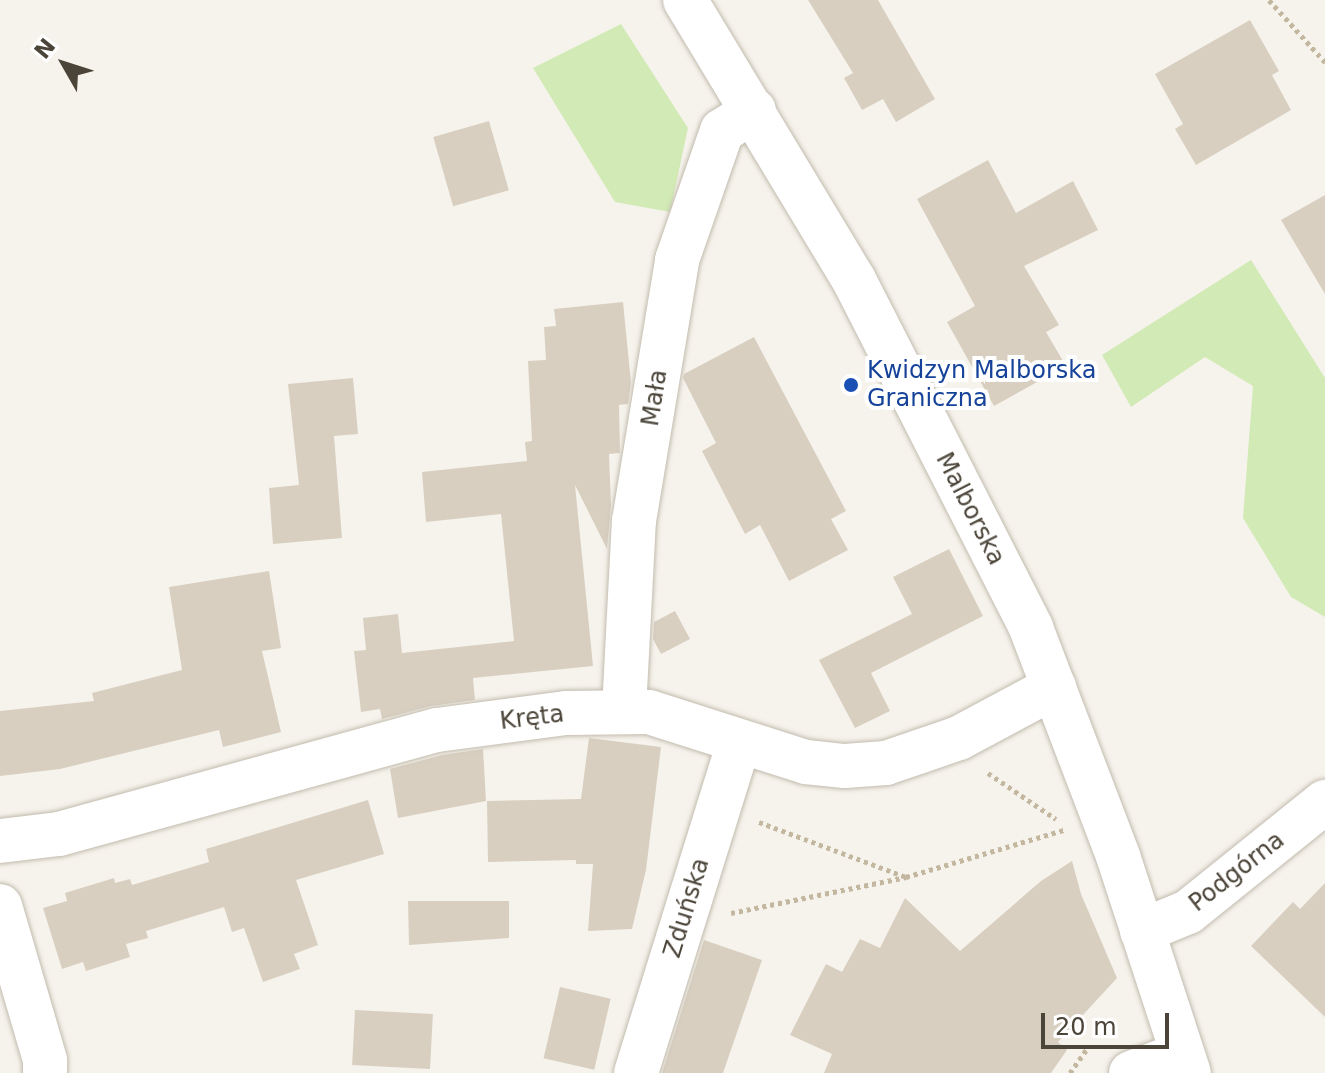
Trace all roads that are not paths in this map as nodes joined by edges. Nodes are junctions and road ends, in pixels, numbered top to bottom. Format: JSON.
{"nodes":[{"id":1,"x":685,"y":0,"type":"edge"},
{"id":2,"x":754,"y":110,"type":"junction"},
{"id":3,"x":1054,"y":687,"type":"junction"},
{"id":4,"x":624,"y":710,"type":"junction"},
{"id":5,"x":739,"y":743,"type":"junction"},
{"id":6,"x":1325,"y":802,"type":"edge"},
{"id":7,"x":0,"y":841,"type":"edge"},
{"id":8,"x":0,"y":906,"type":"edge"},
{"id":9,"x":1142,"y":931,"type":"junction"},
{"id":10,"x":1185,"y":1063,"type":"edge"},
{"id":11,"x":45,"y":1073,"type":"edge"},
{"id":12,"x":636,"y":1073,"type":"edge"},
{"id":13,"x":1131,"y":1073,"type":"edge"}],
"edges":[{"from":1,"to":2,"type":"street","name":"Malborska"},
{"from":2,"to":3,"type":"street","name":"Malborska"},
{"from":2,"to":4,"type":"street","name":"Mała"},
{"from":3,"to":5,"type":"street","name":"Kręta"},
{"from":3,"to":9,"type":"street","name":"Malborska"},
{"from":4,"to":5,"type":"street","name":"Kręta"},
{"from":4,"to":7,"type":"street","name":"Kręta"},
{"from":5,"to":12,"type":"street","name":"Zduńska"},
{"from":6,"to":9,"type":"street","name":"Podgórna"},
{"from":8,"to":11,"type":"street"},
{"from":9,"to":10,"type":"street","name":"Malborska"},
{"from":10,"to":13,"type":"street"}]}
